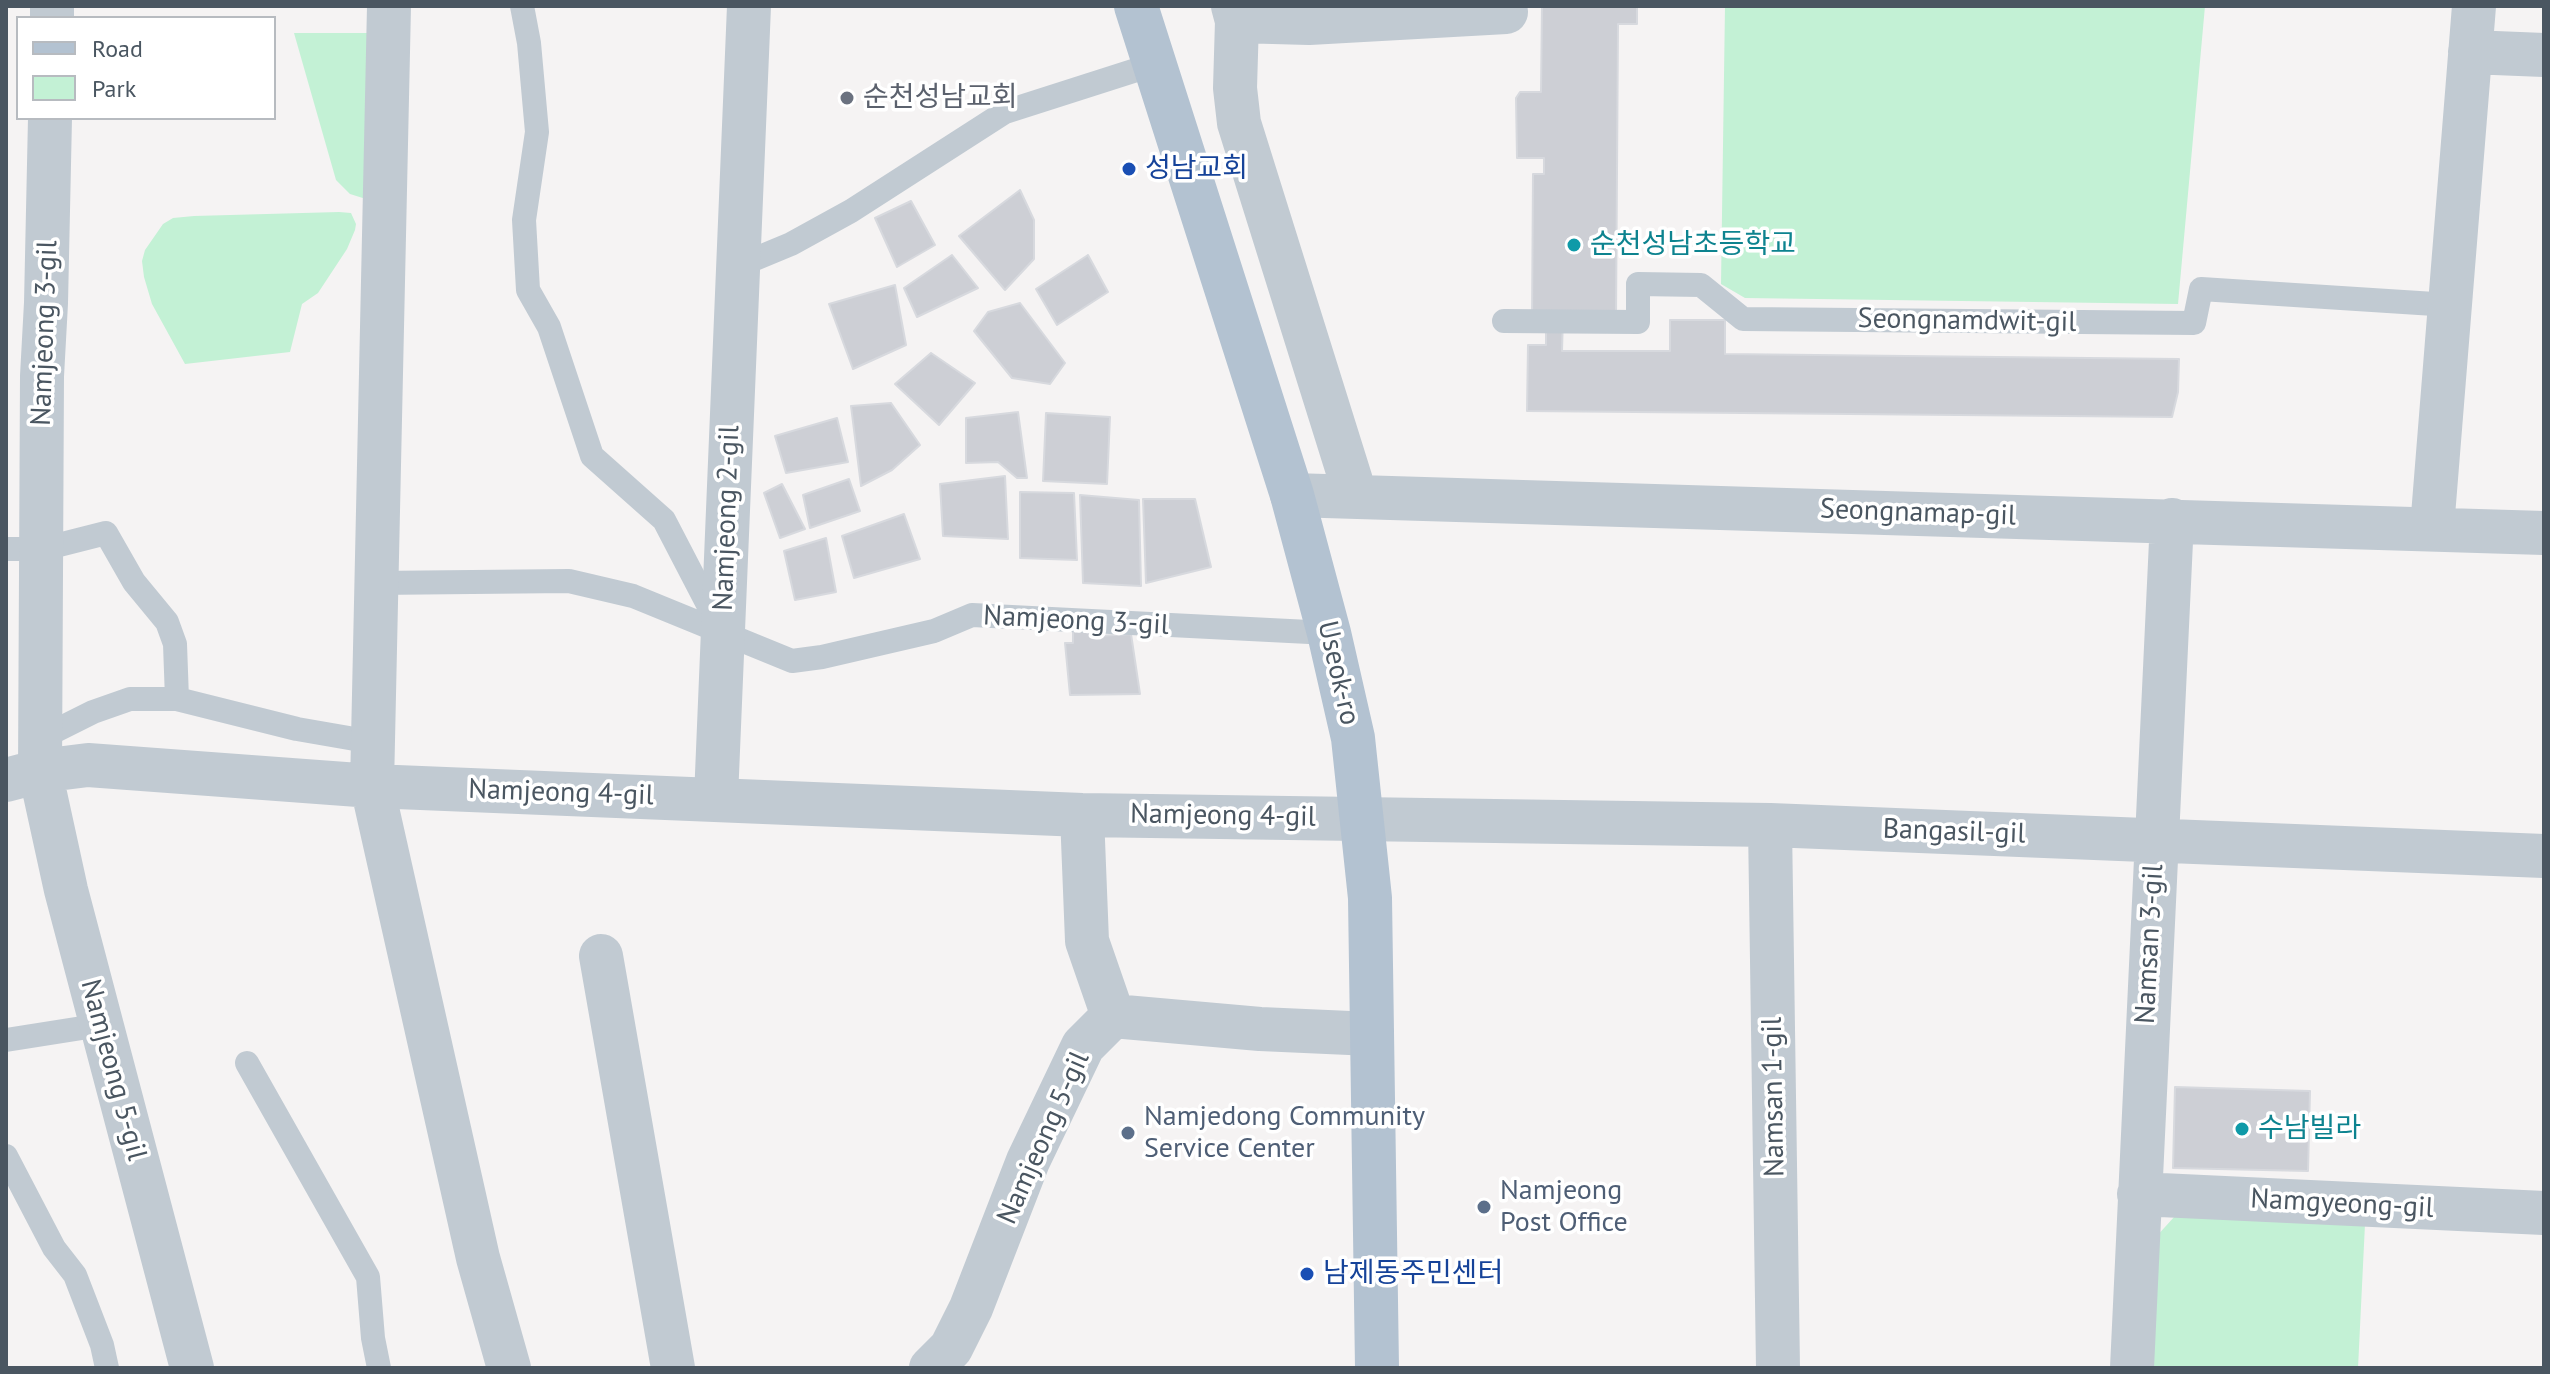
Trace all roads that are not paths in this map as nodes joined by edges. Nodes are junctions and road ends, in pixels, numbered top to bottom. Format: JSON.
{"nodes":[{"id":1,"x":389,"y":6,"type":"edge"},
{"id":2,"x":522,"y":6,"type":"edge"},
{"id":3,"x":749,"y":6,"type":"edge"},
{"id":4,"x":1136,"y":6,"type":"edge"},
{"id":5,"x":2474,"y":6,"type":"edge"},
{"id":6,"x":1506,"y":12,"type":"dead end"},
{"id":7,"x":1235,"y":14,"type":"edge"},
{"id":8,"x":2470,"y":52,"type":"junction"},
{"id":9,"x":2544,"y":55,"type":"edge"},
{"id":10,"x":1155,"y":64,"type":"junction"},
{"id":11,"x":50,"y":120,"type":"edge"},
{"id":12,"x":738,"y":266,"type":"junction"},
{"id":13,"x":2450,"y":305,"type":"junction"},
{"id":14,"x":1504,"y":321,"type":"dead end"},
{"id":15,"x":1292,"y":495,"type":"junction"},
{"id":16,"x":1356,"y":497,"type":"junction"},
{"id":17,"x":2172,"y":520,"type":"junction"},
{"id":18,"x":2432,"y":528,"type":"junction"},
{"id":19,"x":2544,"y":533,"type":"edge"},
{"id":20,"x":24,"y":549,"type":"edge"},
{"id":21,"x":375,"y":583,"type":"junction"},
{"id":22,"x":722,"y":631,"type":"junction"},
{"id":23,"x":1329,"y":633,"type":"junction"},
{"id":24,"x":177,"y":699,"type":"junction"},
{"id":25,"x":372,"y":742,"type":"junction"},
{"id":26,"x":29,"y":763,"type":"edge"},
{"id":27,"x":372,"y":786,"type":"junction"},
{"id":28,"x":716,"y":798,"type":"junction"},
{"id":29,"x":1082,"y":815,"type":"junction"},
{"id":30,"x":1363,"y":818,"type":"junction"},
{"id":31,"x":1770,"y":825,"type":"junction"},
{"id":32,"x":2155,"y":839,"type":"junction"},
{"id":33,"x":2544,"y":856,"type":"edge"},
{"id":34,"x":601,"y":956,"type":"dead end"},
{"id":35,"x":1113,"y":1016,"type":"junction"},
{"id":36,"x":101,"y":1025,"type":"junction"},
{"id":37,"x":1372,"y":1034,"type":"junction"},
{"id":38,"x":6,"y":1040,"type":"edge"},
{"id":39,"x":247,"y":1063,"type":"dead end"},
{"id":40,"x":6,"y":1156,"type":"edge"},
{"id":41,"x":2139,"y":1194,"type":"junction"},
{"id":42,"x":2544,"y":1213,"type":"edge"},
{"id":43,"x":945,"y":1361,"type":"edge"},
{"id":44,"x":107,"y":1368,"type":"edge"},
{"id":45,"x":192,"y":1368,"type":"edge"},
{"id":46,"x":379,"y":1368,"type":"edge"},
{"id":47,"x":509,"y":1368,"type":"edge"},
{"id":48,"x":673,"y":1368,"type":"edge"},
{"id":49,"x":1377,"y":1368,"type":"edge"},
{"id":50,"x":1778,"y":1368,"type":"edge"},
{"id":51,"x":2132,"y":1368,"type":"edge"}],
"edges":[{"from":1,"to":21,"type":"street"},
{"from":2,"to":22,"type":"lane","name":"Namjeong 2-gil"},
{"from":3,"to":12,"type":"street","name":"Namjeong 2-gil"},
{"from":4,"to":10,"type":"main road","name":"Useok-ro"},
{"from":5,"to":8,"type":"street"},
{"from":6,"to":7,"type":"street"},
{"from":7,"to":16,"type":"street"},
{"from":8,"to":9,"type":"street"},
{"from":8,"to":13,"type":"street"},
{"from":10,"to":12,"type":"lane"},
{"from":10,"to":15,"type":"main road","name":"Useok-ro"},
{"from":11,"to":20,"type":"street","name":"Namjeong 3-gil"},
{"from":12,"to":22,"type":"street","name":"Namjeong 2-gil"},
{"from":13,"to":14,"type":"lane","name":"Seongnamdwit-gil"},
{"from":13,"to":18,"type":"street"},
{"from":15,"to":16,"type":"street","name":"Seongnamap-gil"},
{"from":15,"to":23,"type":"main road","name":"Useok-ro"},
{"from":16,"to":17,"type":"street","name":"Seongnamap-gil"},
{"from":17,"to":18,"type":"street","name":"Seongnamap-gil"},
{"from":17,"to":32,"type":"street","name":"Namsan 3-gil"},
{"from":18,"to":19,"type":"street","name":"Seongnamap-gil"},
{"from":20,"to":24,"type":"lane"},
{"from":20,"to":26,"type":"street"},
{"from":21,"to":22,"type":"lane","name":"Namjeong 3-gil"},
{"from":21,"to":25,"type":"street"},
{"from":22,"to":23,"type":"lane","name":"Namjeong 3-gil"},
{"from":22,"to":28,"type":"street"},
{"from":23,"to":30,"type":"main road","name":"Useok-ro"},
{"from":24,"to":25,"type":"lane"},
{"from":24,"to":26,"type":"lane"},
{"from":25,"to":27,"type":"street"},
{"from":26,"to":27,"type":"street","name":"Namjeong 4-gil"},
{"from":26,"to":36,"type":"street","name":"Namjeong 5-gil"},
{"from":27,"to":28,"type":"street","name":"Namjeong 4-gil"},
{"from":27,"to":47,"type":"street"},
{"from":28,"to":29,"type":"street","name":"Namjeong 4-gil"},
{"from":29,"to":30,"type":"street","name":"Namjeong 4-gil"},
{"from":29,"to":35,"type":"street"},
{"from":30,"to":31,"type":"street","name":"Bangasil-gil"},
{"from":30,"to":37,"type":"main road","name":"Useok-ro"},
{"from":31,"to":32,"type":"street","name":"Bangasil-gil"},
{"from":31,"to":50,"type":"street","name":"Namsan 1-gil"},
{"from":32,"to":33,"type":"street","name":"Bangasil-gil"},
{"from":32,"to":41,"type":"street","name":"Namsan 3-gil"},
{"from":34,"to":48,"type":"street"},
{"from":35,"to":37,"type":"street"},
{"from":35,"to":43,"type":"street","name":"Namjeong 5-gil"},
{"from":36,"to":38,"type":"lane"},
{"from":36,"to":45,"type":"street","name":"Namjeong 5-gil"},
{"from":37,"to":49,"type":"main road","name":"Useok-ro"},
{"from":39,"to":46,"type":"lane"},
{"from":40,"to":44,"type":"lane"},
{"from":41,"to":42,"type":"street","name":"Namgyeong-gil"},
{"from":41,"to":51,"type":"street","name":"Namsan 3-gil"}]}
